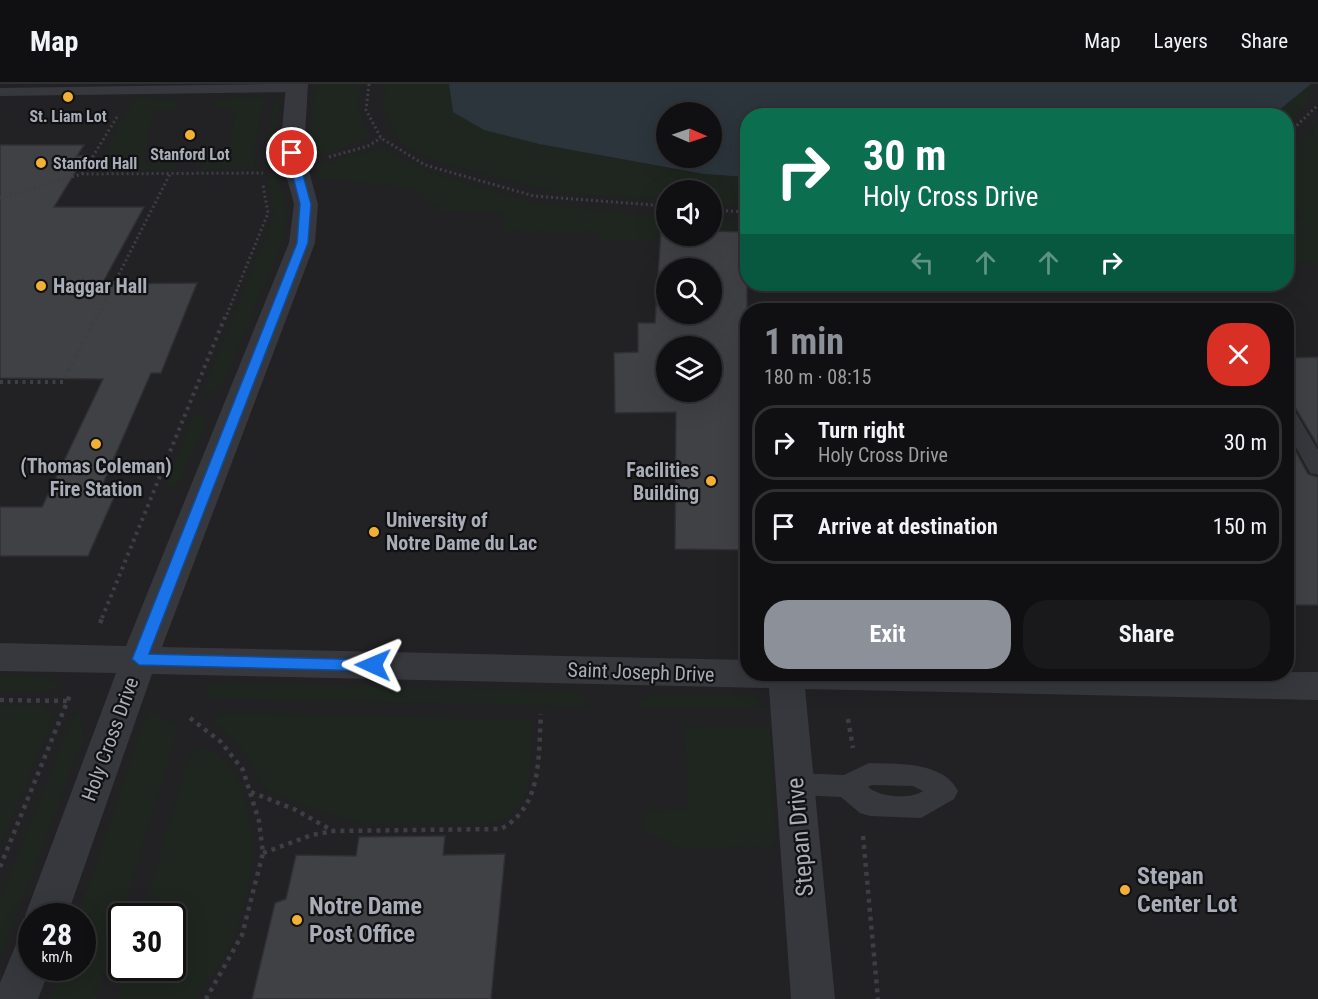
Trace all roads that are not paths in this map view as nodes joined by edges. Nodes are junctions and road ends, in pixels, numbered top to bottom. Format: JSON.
{"nodes":[{"id":1,"x":297,"y":86,"type":"edge"},
{"id":2,"x":0,"y":92,"type":"edge"},
{"id":3,"x":1294,"y":426,"type":"edge"},
{"id":4,"x":1318,"y":468,"type":"edge"},
{"id":5,"x":0,"y":657,"type":"edge"},
{"id":6,"x":139,"y":659,"type":"junction"},
{"id":7,"x":740,"y":675,"type":"edge"},
{"id":8,"x":786,"y":681,"type":"edge"},
{"id":9,"x":1199,"y":681,"type":"edge"},
{"id":10,"x":1318,"y":686,"type":"edge"},
{"id":11,"x":796,"y":784,"type":"junction"},
{"id":12,"x":855,"y":787,"type":"road end"},
{"id":13,"x":51,"y":903,"type":"edge"},
{"id":14,"x":23,"y":981,"type":"edge"},
{"id":15,"x":16,"y":999,"type":"edge"},
{"id":16,"x":813,"y":999,"type":"edge"}],
"edges":[{"from":1,"to":2,"type":"lane"},
{"from":1,"to":6,"type":"street","name":"Holy Cross Drive"},
{"from":3,"to":4,"type":"lane"},
{"from":5,"to":6,"type":"street","name":"Saint Joseph Drive"},
{"from":6,"to":7,"type":"street","name":"Saint Joseph Drive"},
{"from":6,"to":13,"type":"street","name":"Holy Cross Drive"},
{"from":8,"to":11,"type":"street","name":"Stepan Drive"},
{"from":9,"to":10,"type":"street","name":"Saint Joseph Drive"},
{"from":11,"to":12,"type":"lane"},
{"from":11,"to":16,"type":"street","name":"Stepan Drive"},
{"from":14,"to":15,"type":"street"}]}
